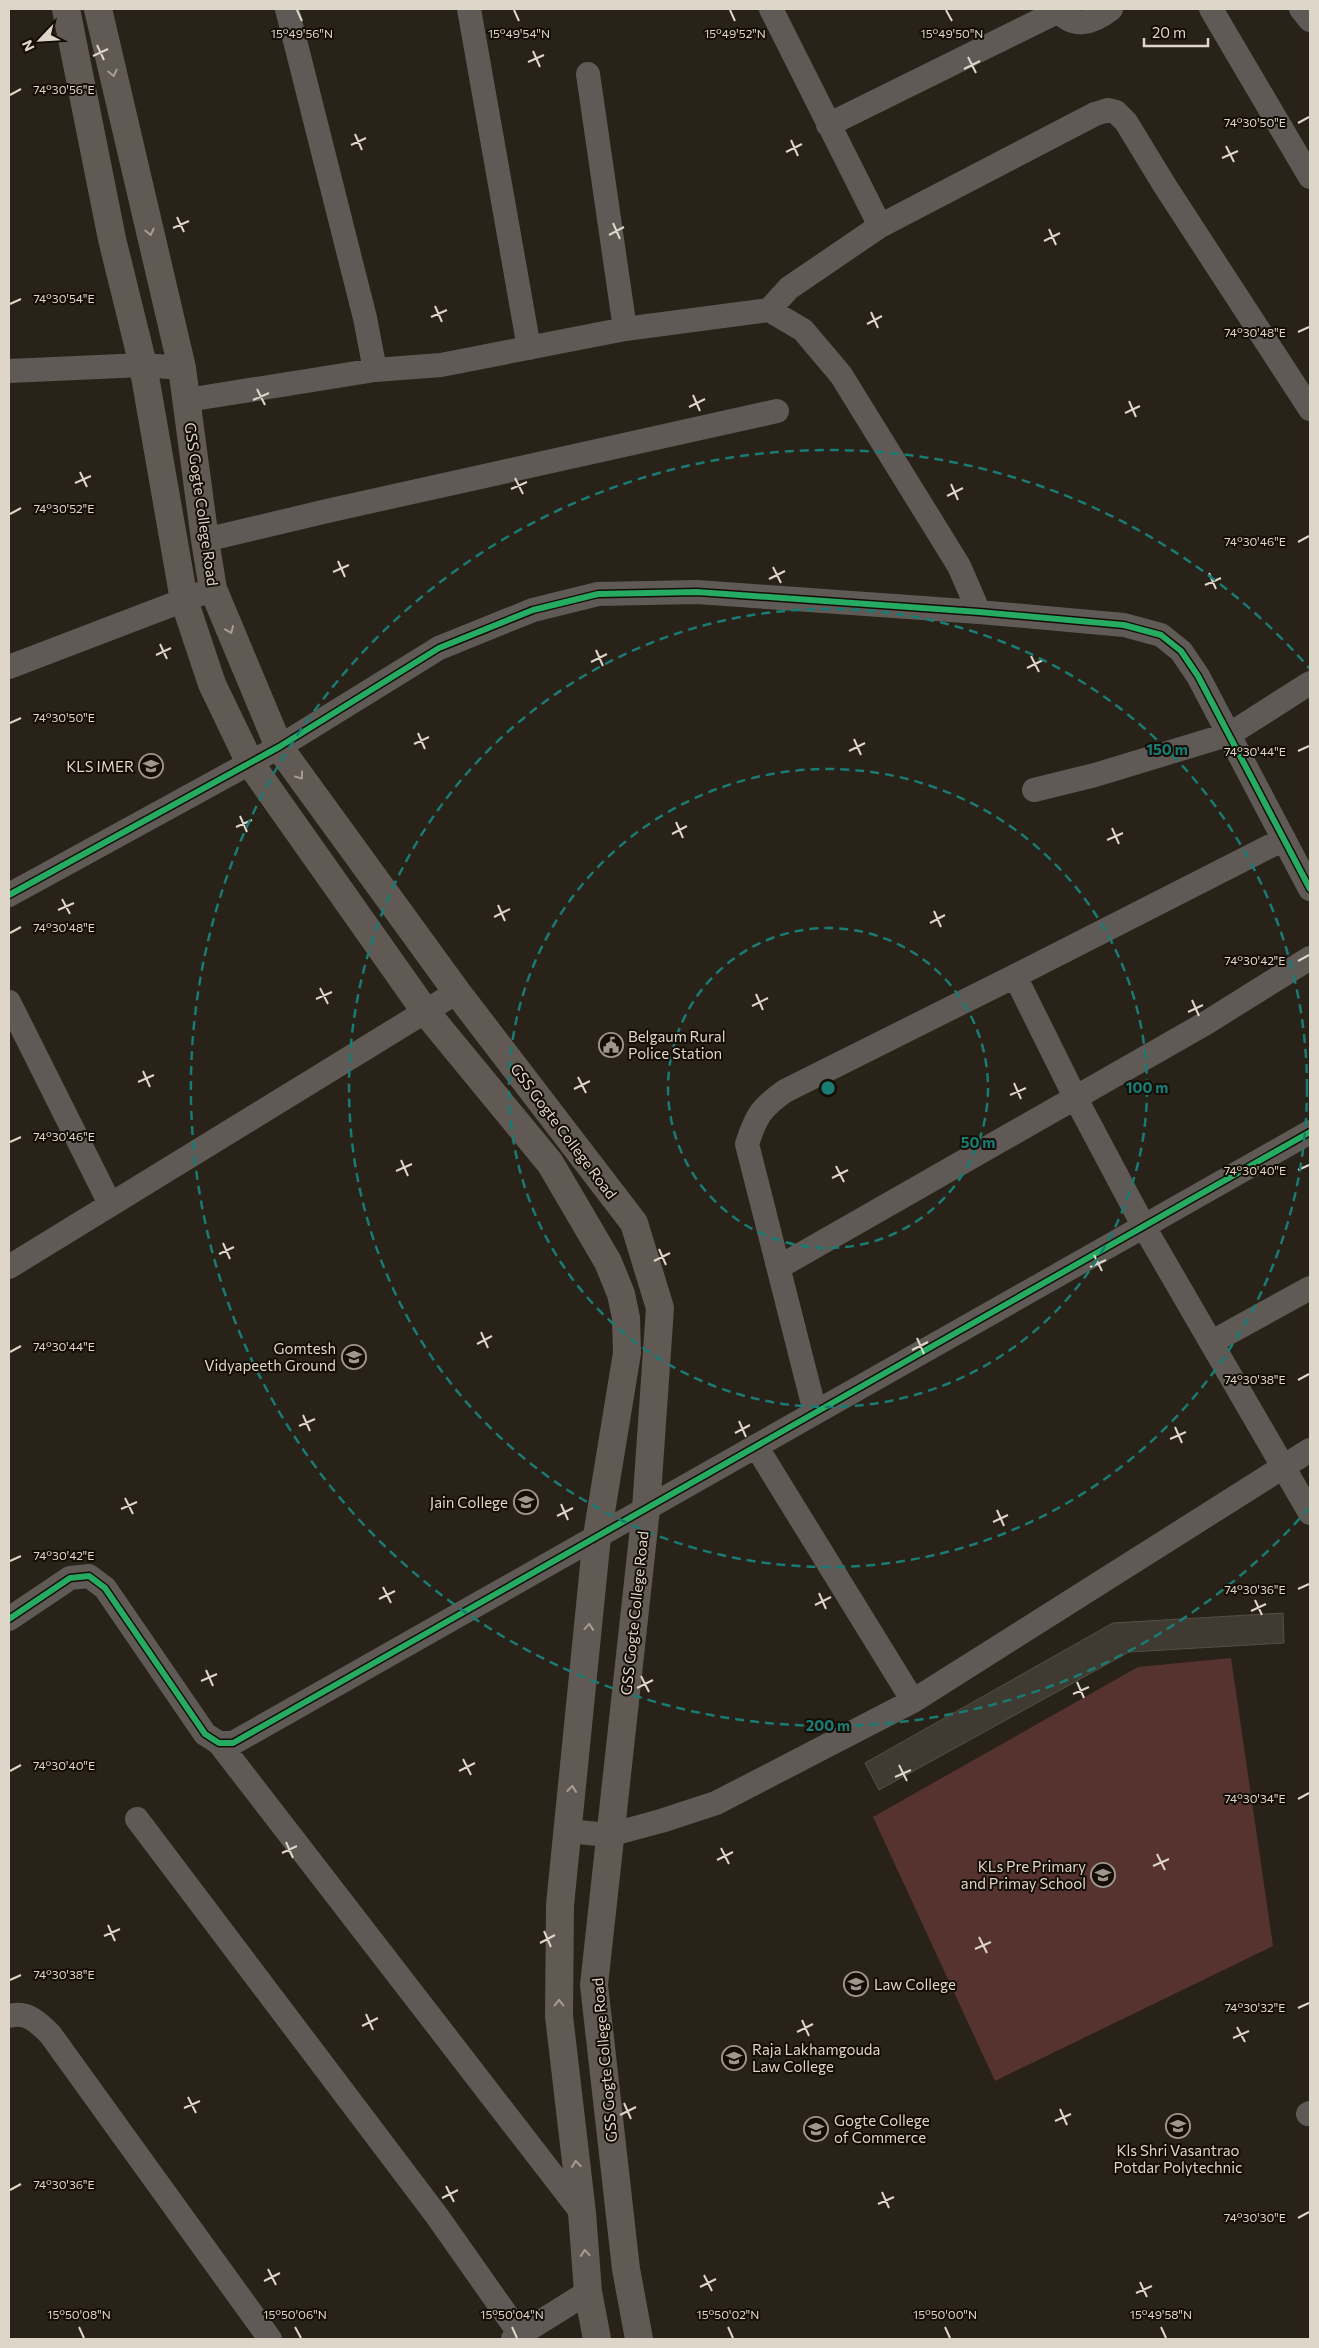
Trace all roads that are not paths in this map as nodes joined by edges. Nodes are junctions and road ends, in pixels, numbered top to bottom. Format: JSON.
{"nodes":[{"id":1,"x":66,"y":9,"type":"edge"},
{"id":2,"x":98,"y":9,"type":"edge"},
{"id":3,"x":287,"y":9,"type":"edge"},
{"id":4,"x":469,"y":9,"type":"edge"},
{"id":5,"x":771,"y":9,"type":"edge"},
{"id":6,"x":1110,"y":9,"type":"edge"},
{"id":7,"x":1211,"y":9,"type":"edge"},
{"id":8,"x":1058,"y":10,"type":"edge"},
{"id":9,"x":588,"y":74,"type":"dead end"},
{"id":10,"x":828,"y":125,"type":"junction"},
{"id":11,"x":1310,"y":177,"type":"edge"},
{"id":12,"x":880,"y":226,"type":"junction"},
{"id":13,"x":769,"y":310,"type":"junction"},
{"id":14,"x":625,"y":330,"type":"junction"},
{"id":15,"x":529,"y":348,"type":"junction"},
{"id":16,"x":143,"y":365,"type":"junction"},
{"id":17,"x":182,"y":368,"type":"junction"},
{"id":18,"x":375,"y":370,"type":"junction"},
{"id":19,"x":9,"y":371,"type":"edge"},
{"id":20,"x":187,"y":400,"type":"junction"},
{"id":21,"x":1310,"y":409,"type":"edge"},
{"id":22,"x":776,"y":410,"type":"dead end"},
{"id":23,"x":204,"y":540,"type":"junction"},
{"id":24,"x":213,"y":590,"type":"junction"},
{"id":25,"x":184,"y":600,"type":"junction"},
{"id":26,"x":979,"y":612,"type":"junction"},
{"id":27,"x":9,"y":667,"type":"edge"},
{"id":28,"x":1310,"y":683,"type":"edge"},
{"id":29,"x":1230,"y":734,"type":"junction"},
{"id":30,"x":278,"y":747,"type":"junction"},
{"id":31,"x":250,"y":763,"type":"junction"},
{"id":32,"x":1034,"y":790,"type":"dead end"},
{"id":33,"x":1284,"y":839,"type":"junction"},
{"id":34,"x":1310,"y":889,"type":"edge"},
{"id":35,"x":9,"y":896,"type":"edge"},
{"id":36,"x":1310,"y":958,"type":"edge"},
{"id":37,"x":1014,"y":976,"type":"junction"},
{"id":38,"x":457,"y":992,"type":"junction"},
{"id":39,"x":9,"y":1002,"type":"edge"},
{"id":40,"x":425,"y":1011,"type":"junction"},
{"id":41,"x":1075,"y":1097,"type":"junction"},
{"id":42,"x":1310,"y":1132,"type":"edge"},
{"id":43,"x":607,"y":1188,"type":"junction"},
{"id":44,"x":110,"y":1204,"type":"junction"},
{"id":45,"x":577,"y":1209,"type":"junction"},
{"id":46,"x":1143,"y":1225,"type":"junction"},
{"id":47,"x":9,"y":1267,"type":"edge"},
{"id":48,"x":779,"y":1267,"type":"junction"},
{"id":49,"x":1310,"y":1288,"type":"edge"},
{"id":50,"x":1212,"y":1342,"type":"junction"},
{"id":51,"x":815,"y":1412,"type":"junction"},
{"id":52,"x":756,"y":1446,"type":"junction"},
{"id":53,"x":1310,"y":1450,"type":"edge"},
{"id":54,"x":1283,"y":1465,"type":"junction"},
{"id":55,"x":646,"y":1509,"type":"junction"},
{"id":56,"x":1310,"y":1513,"type":"edge"},
{"id":57,"x":597,"y":1536,"type":"junction"},
{"id":58,"x":9,"y":1619,"type":"edge"},
{"id":59,"x":913,"y":1701,"type":"junction"},
{"id":60,"x":219,"y":1743,"type":"junction"},
{"id":61,"x":137,"y":1819,"type":"dead end"},
{"id":62,"x":568,"y":1831,"type":"junction"},
{"id":63,"x":609,"y":1835,"type":"junction"},
{"id":64,"x":9,"y":2016,"type":"edge"},
{"id":65,"x":582,"y":2213,"type":"junction"},
{"id":66,"x":588,"y":2292,"type":"junction"},
{"id":67,"x":517,"y":2337,"type":"edge"},
{"id":68,"x":270,"y":2339,"type":"edge"},
{"id":69,"x":597,"y":2339,"type":"edge"},
{"id":70,"x":639,"y":2339,"type":"edge"}],
"edges":[{"from":1,"to":16,"type":"main road"},
{"from":2,"to":17,"type":"main road","name":"GSS Gogte College Road","one_way":true},
{"from":3,"to":18,"type":"street"},
{"from":4,"to":15,"type":"street"},
{"from":5,"to":10,"type":"street"},
{"from":6,"to":8,"type":"street"},
{"from":7,"to":11,"type":"street"},
{"from":8,"to":10,"type":"street"},
{"from":9,"to":14,"type":"street"},
{"from":10,"to":12,"type":"street"},
{"from":12,"to":13,"type":"street"},
{"from":12,"to":21,"type":"street"},
{"from":13,"to":14,"type":"street"},
{"from":13,"to":26,"type":"street"},
{"from":14,"to":15,"type":"street"},
{"from":15,"to":18,"type":"street"},
{"from":16,"to":17,"type":"street"},
{"from":16,"to":19,"type":"street"},
{"from":16,"to":25,"type":"main road"},
{"from":17,"to":20,"type":"main road","name":"GSS Gogte College Road"},
{"from":18,"to":20,"type":"street"},
{"from":20,"to":23,"type":"main road","name":"GSS Gogte College Road"},
{"from":22,"to":23,"type":"street"},
{"from":23,"to":24,"type":"main road","name":"GSS Gogte College Road"},
{"from":24,"to":25,"type":"street"},
{"from":24,"to":30,"type":"main road","name":"GSS Gogte College Road","one_way":true},
{"from":25,"to":27,"type":"street"},
{"from":25,"to":31,"type":"main road"},
{"from":26,"to":29,"type":"street"},
{"from":26,"to":30,"type":"street"},
{"from":28,"to":29,"type":"street"},
{"from":29,"to":32,"type":"street"},
{"from":29,"to":33,"type":"street"},
{"from":30,"to":31,"type":"street"},
{"from":30,"to":38,"type":"main road","name":"GSS Gogte College Road","one_way":true},
{"from":31,"to":35,"type":"street"},
{"from":31,"to":40,"type":"main road"},
{"from":33,"to":34,"type":"street"},
{"from":33,"to":37,"type":"street"},
{"from":36,"to":41,"type":"street"},
{"from":37,"to":41,"type":"street"},
{"from":37,"to":48,"type":"street"},
{"from":38,"to":40,"type":"street"},
{"from":38,"to":43,"type":"main road","name":"GSS Gogte College Road"},
{"from":39,"to":44,"type":"street"},
{"from":40,"to":44,"type":"street"},
{"from":40,"to":45,"type":"main road"},
{"from":41,"to":46,"type":"street"},
{"from":41,"to":48,"type":"street"},
{"from":42,"to":46,"type":"street"},
{"from":43,"to":45,"type":"main road"},
{"from":43,"to":55,"type":"main road","name":"GSS Gogte College Road"},
{"from":44,"to":47,"type":"street"},
{"from":45,"to":57,"type":"main road"},
{"from":46,"to":50,"type":"street"},
{"from":46,"to":51,"type":"street"},
{"from":48,"to":51,"type":"street"},
{"from":49,"to":50,"type":"street"},
{"from":50,"to":54,"type":"street"},
{"from":51,"to":52,"type":"street"},
{"from":52,"to":55,"type":"street"},
{"from":52,"to":59,"type":"street"},
{"from":53,"to":54,"type":"street"},
{"from":54,"to":56,"type":"street"},
{"from":54,"to":59,"type":"street"},
{"from":55,"to":57,"type":"street"},
{"from":55,"to":63,"type":"main road","name":"GSS Gogte College Road"},
{"from":57,"to":60,"type":"street"},
{"from":62,"to":57,"type":"main road","one_way":true},
{"from":58,"to":60,"type":"street"},
{"from":59,"to":63,"type":"street"},
{"from":60,"to":65,"type":"street"},
{"from":61,"to":67,"type":"street"},
{"from":62,"to":63,"type":"street"},
{"from":65,"to":62,"type":"main road","one_way":true},
{"from":63,"to":70,"type":"main road","name":"GSS Gogte College Road"},
{"from":64,"to":68,"type":"street"},
{"from":66,"to":65,"type":"main road","one_way":true},
{"from":66,"to":67,"type":"street"},
{"from":66,"to":69,"type":"main road"}]}
